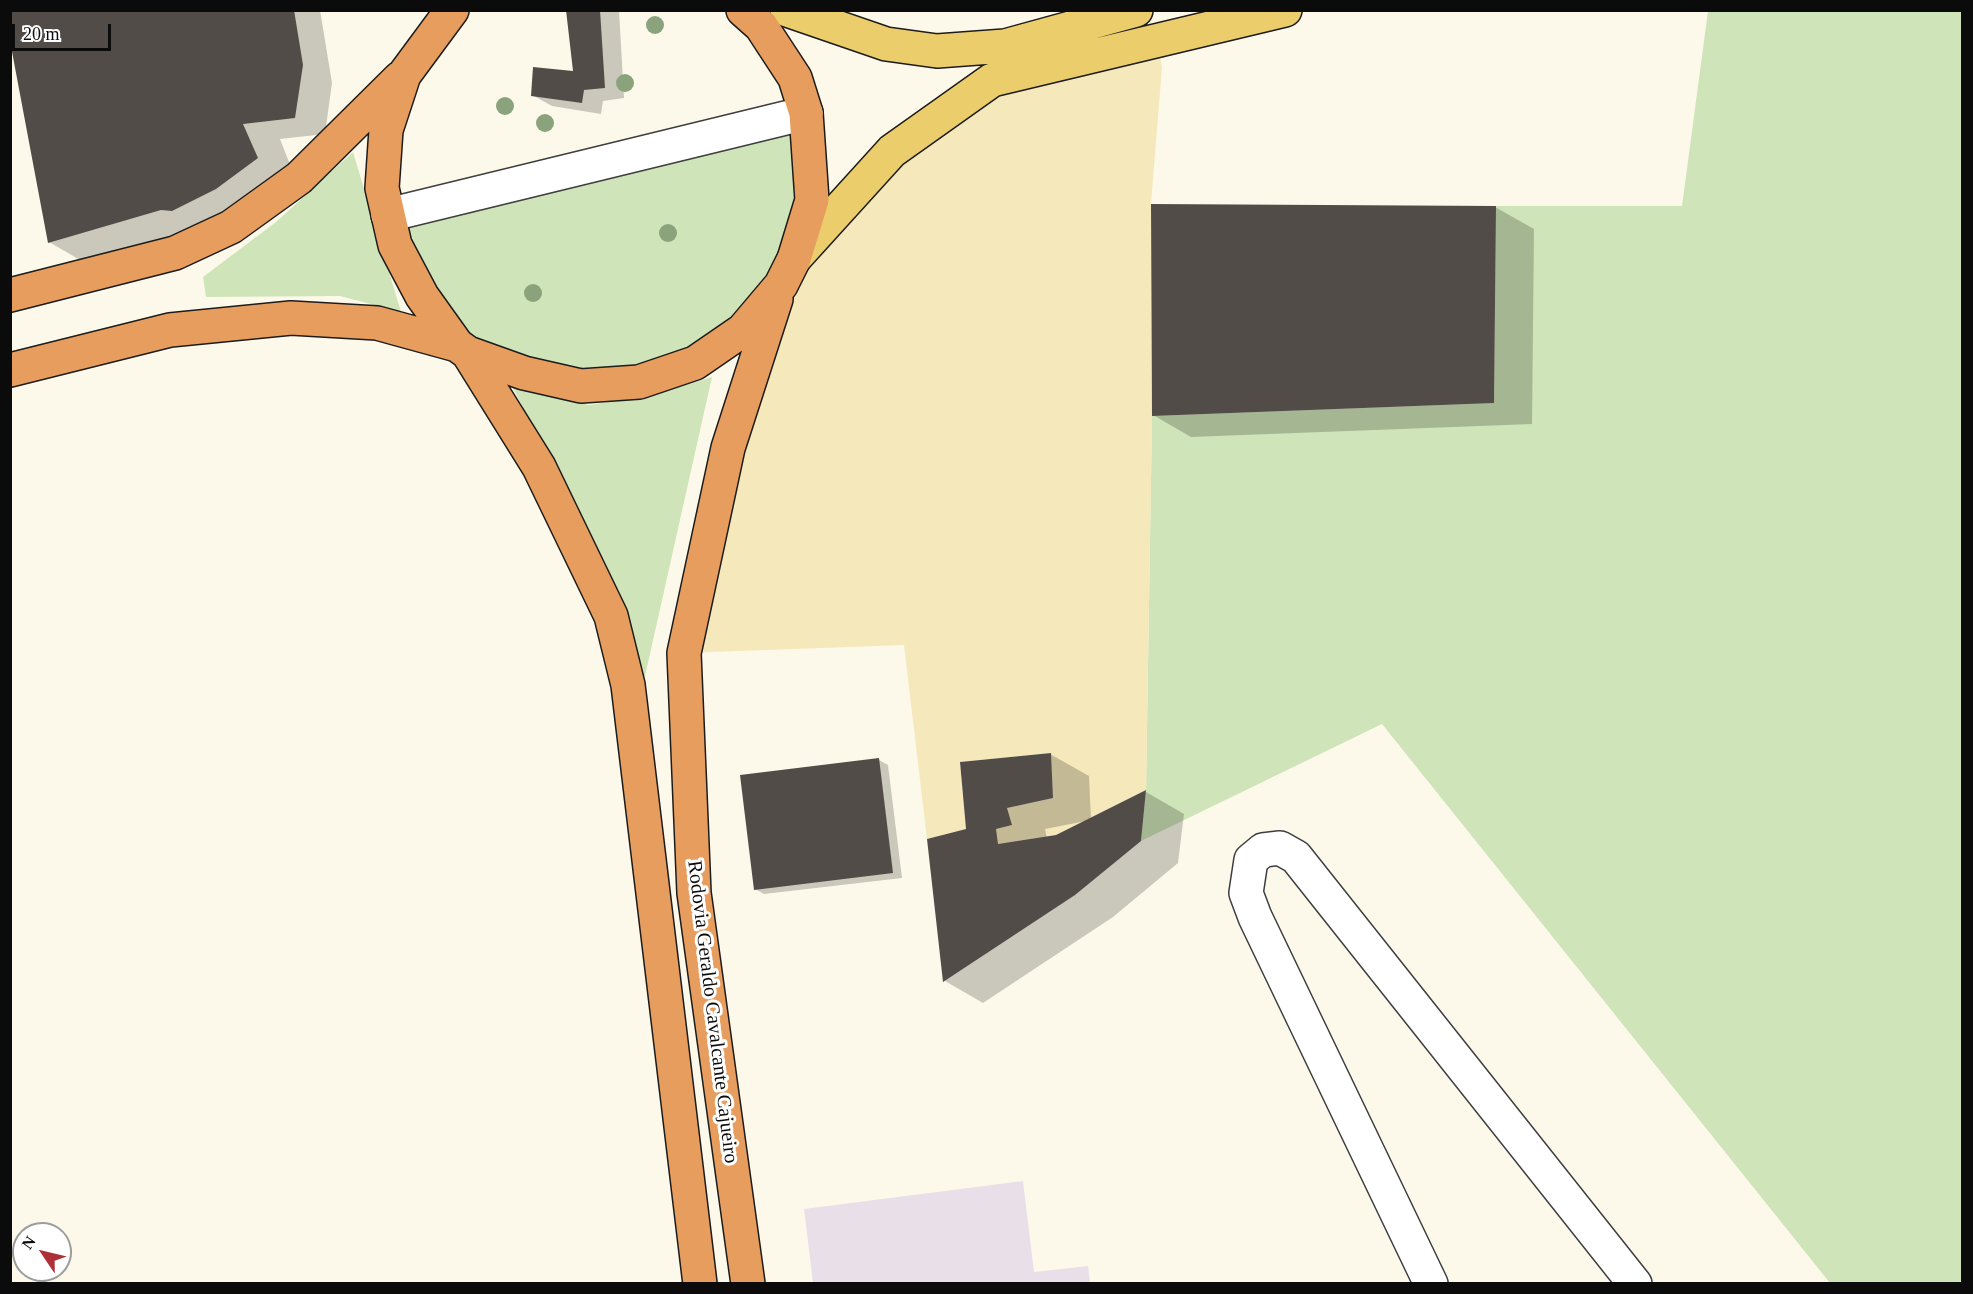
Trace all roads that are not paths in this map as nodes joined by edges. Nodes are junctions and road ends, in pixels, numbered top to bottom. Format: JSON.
{"nodes":[{"id":1,"x":452,"y":10,"type":"edge"},
{"id":2,"x":743,"y":10,"type":"edge"},
{"id":3,"x":788,"y":10,"type":"edge"},
{"id":4,"x":1136,"y":10,"type":"edge"},
{"id":5,"x":1285,"y":10,"type":"edge"},
{"id":6,"x":404,"y":75,"type":"junction"},
{"id":7,"x":806,"y":113,"type":"junction"},
{"id":8,"x":388,"y":215,"type":"junction"},
{"id":9,"x":788,"y":272,"type":"junction"},
{"id":10,"x":10,"y":295,"type":"edge"},
{"id":11,"x":463,"y":349,"type":"junction"},
{"id":12,"x":10,"y":370,"type":"edge"},
{"id":13,"x":700,"y":1284,"type":"edge"},
{"id":14,"x":748,"y":1284,"type":"edge"},
{"id":15,"x":1431,"y":1284,"type":"edge"},
{"id":16,"x":1635,"y":1284,"type":"edge"}],
"edges":[{"from":1,"to":6,"type":"highway"},
{"from":2,"to":7,"type":"highway","name":"Rodovia Geraldo Cavalcante Cajueiro"},
{"from":3,"to":4,"type":"main road"},
{"from":5,"to":9,"type":"main road"},
{"from":6,"to":8,"type":"highway"},
{"from":6,"to":10,"type":"highway"},
{"from":7,"to":8,"type":"street"},
{"from":7,"to":9,"type":"highway","name":"Rodovia Geraldo Cavalcante Cajueiro"},
{"from":8,"to":11,"type":"highway"},
{"from":9,"to":11,"type":"highway"},
{"from":9,"to":14,"type":"highway","name":"Rodovia Geraldo Cavalcante Cajueiro"},
{"from":11,"to":12,"type":"highway"},
{"from":11,"to":13,"type":"highway"},
{"from":15,"to":16,"type":"street"}]}
